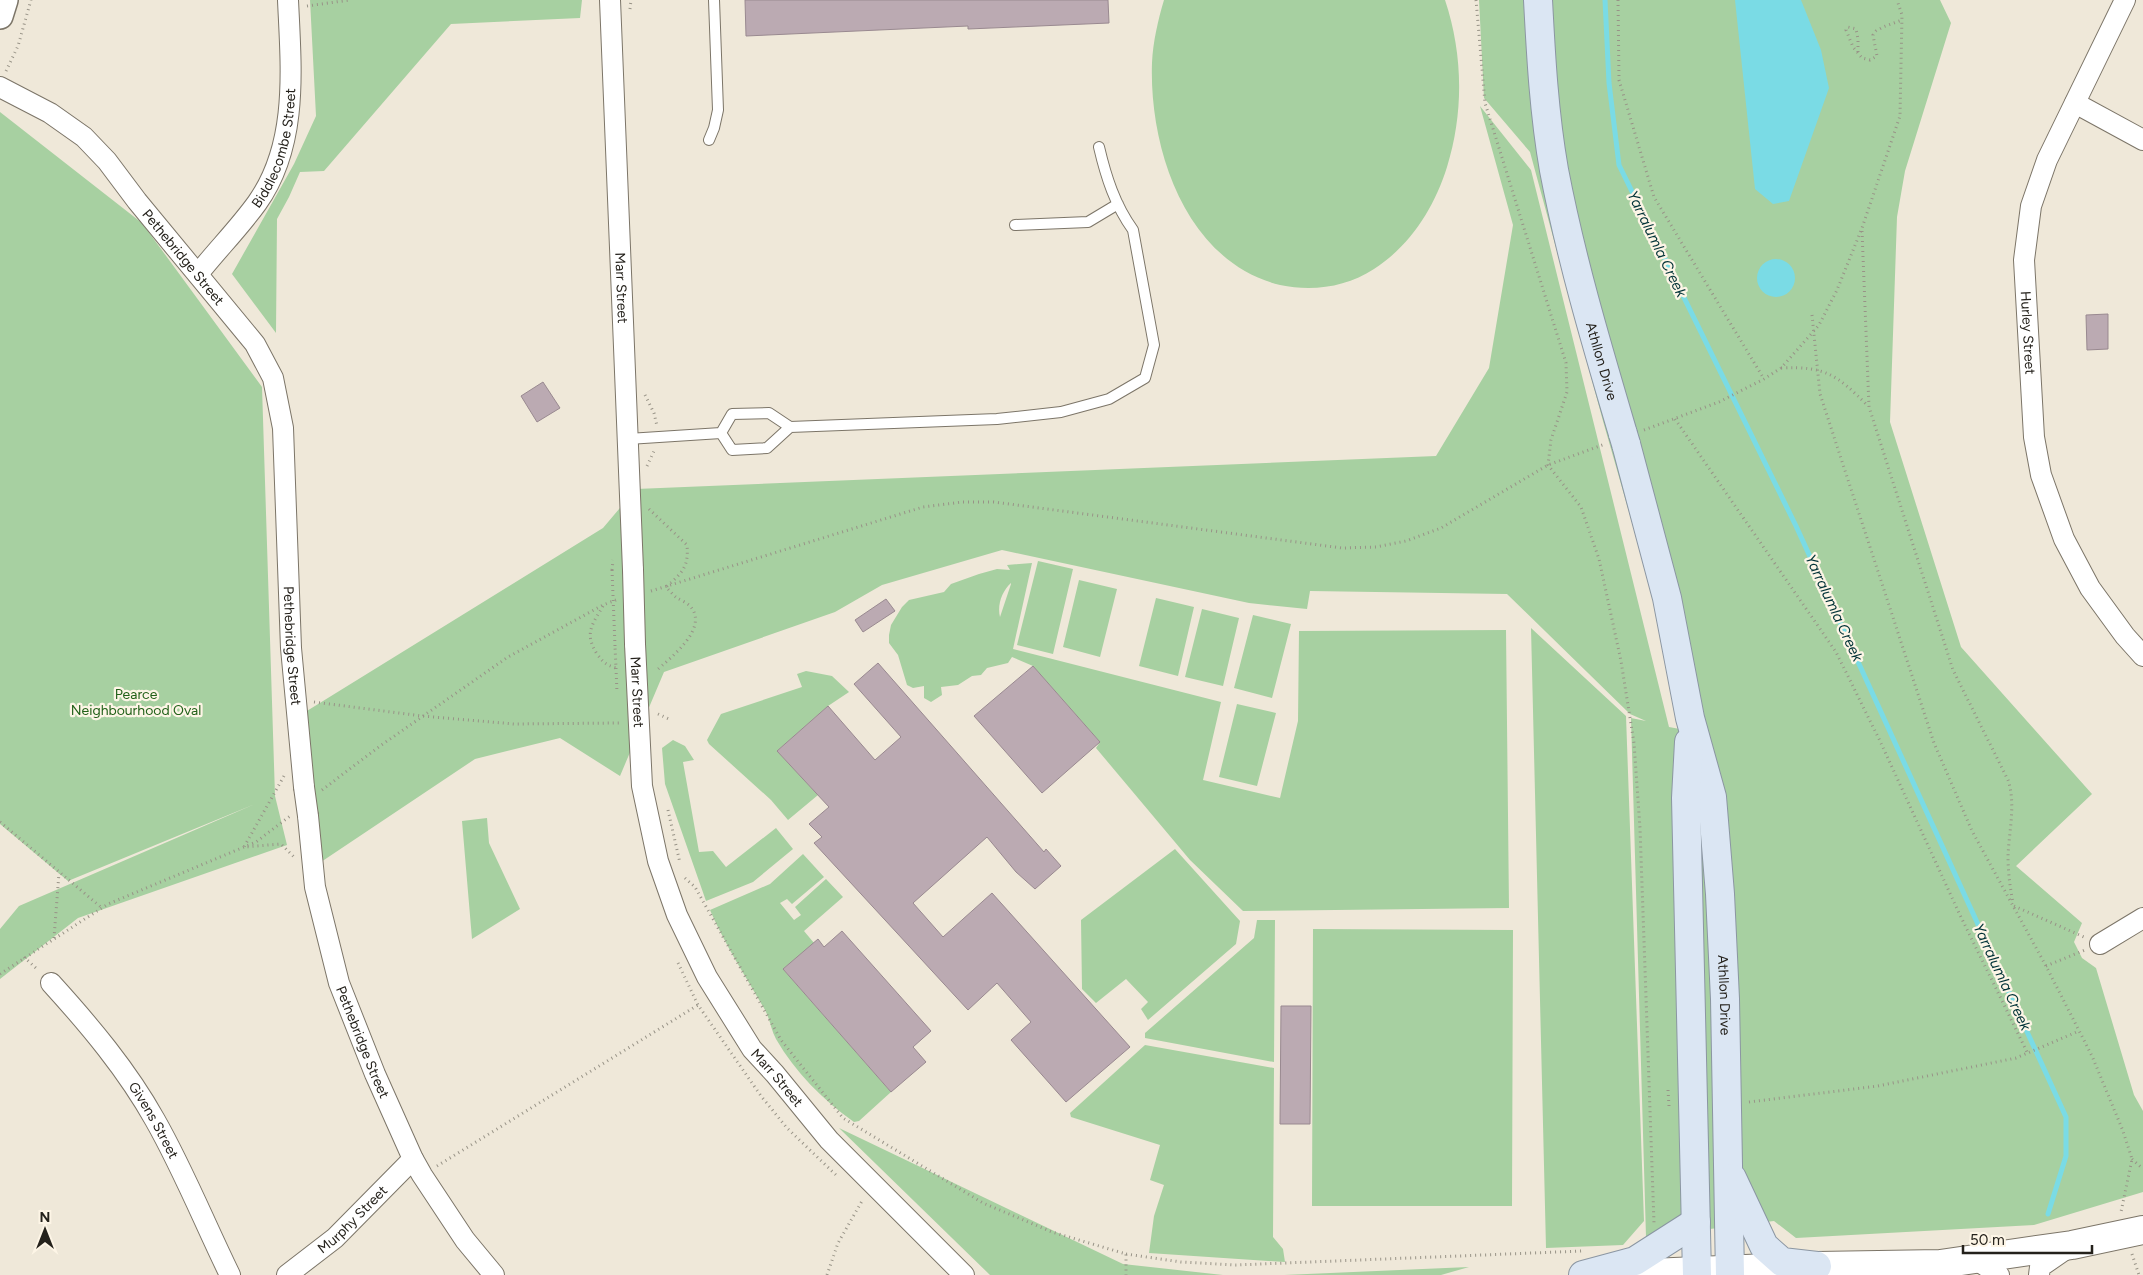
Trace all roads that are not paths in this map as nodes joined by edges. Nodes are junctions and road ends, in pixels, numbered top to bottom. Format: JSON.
{"nodes":[{"id":1,"x":5,"y":0,"type":"edge"},
{"id":2,"x":610,"y":0,"type":"edge"},
{"id":3,"x":714,"y":0,"type":"edge"},
{"id":4,"x":1538,"y":0,"type":"edge"},
{"id":5,"x":2125,"y":0,"type":"edge"},
{"id":6,"x":288,"y":4,"type":"edge"},
{"id":7,"x":0,"y":16,"type":"edge"},
{"id":8,"x":2,"y":81,"type":"edge"},
{"id":9,"x":2075,"y":103,"type":"junction"},
{"id":10,"x":709,"y":140,"type":"dead end"},
{"id":11,"x":2143,"y":140,"type":"edge"},
{"id":12,"x":1099,"y":147,"type":"dead end"},
{"id":13,"x":1118,"y":204,"type":"junction"},
{"id":14,"x":1015,"y":225,"type":"dead end"},
{"id":15,"x":198,"y":274,"type":"junction"},
{"id":16,"x":790,"y":427,"type":"junction"},
{"id":17,"x":721,"y":433,"type":"junction"},
{"id":18,"x":628,"y":439,"type":"junction"},
{"id":19,"x":2143,"y":656,"type":"edge"},
{"id":20,"x":1690,"y":718,"type":"junction"},
{"id":21,"x":2143,"y":918,"type":"edge"},
{"id":22,"x":2100,"y":944,"type":"road end"},
{"id":23,"x":51,"y":983,"type":"dead end"},
{"id":24,"x":424,"y":1166,"type":"junction"},
{"id":25,"x":1728,"y":1170,"type":"junction"},
{"id":26,"x":1696,"y":1222,"type":"junction"},
{"id":27,"x":2143,"y":1230,"type":"edge"},
{"id":28,"x":2072,"y":1244,"type":"junction"},
{"id":29,"x":1975,"y":1259,"type":"junction"},
{"id":30,"x":1584,"y":1263,"type":"edge"},
{"id":31,"x":1817,"y":1266,"type":"junction"},
{"id":32,"x":1730,"y":1272,"type":"edge"},
{"id":33,"x":1697,"y":1273,"type":"edge"},
{"id":34,"x":230,"y":1275,"type":"edge"},
{"id":35,"x":287,"y":1275,"type":"edge"},
{"id":36,"x":494,"y":1275,"type":"edge"},
{"id":37,"x":964,"y":1275,"type":"edge"},
{"id":38,"x":1603,"y":1275,"type":"edge"},
{"id":39,"x":1999,"y":1275,"type":"edge"},
{"id":40,"x":2039,"y":1275,"type":"edge"}],
"edges":[{"from":1,"to":7,"type":"street"},
{"from":2,"to":18,"type":"street","name":"Marr Street"},
{"from":3,"to":10,"type":"lane"},
{"from":4,"to":20,"type":"main road","name":"Athllon Drive"},
{"from":5,"to":9,"type":"street","name":"Hurley Street"},
{"from":6,"to":15,"type":"street","name":"Biddlecombe Street"},
{"from":8,"to":15,"type":"street","name":"Pethebridge Street"},
{"from":9,"to":11,"type":"street"},
{"from":9,"to":19,"type":"street","name":"Hurley Street"},
{"from":12,"to":13,"type":"lane"},
{"from":13,"to":14,"type":"lane"},
{"from":13,"to":16,"type":"lane"},
{"from":15,"to":24,"type":"street","name":"Pethebridge Street","bridge":true},
{"from":16,"to":17,"type":"lane"},
{"from":16,"to":17,"type":"lane"},
{"from":17,"to":18,"type":"lane"},
{"from":18,"to":37,"type":"street","name":"Marr Street","bridge":true},
{"from":20,"to":25,"type":"main road","name":"Athllon Drive"},
{"from":20,"to":26,"type":"main road","name":"Athllon Drive"},
{"from":21,"to":22,"type":"street"},
{"from":23,"to":34,"type":"street","name":"Givens Street"},
{"from":24,"to":35,"type":"street","name":"Murphy Street"},
{"from":24,"to":36,"type":"street","name":"Pethebridge Street"},
{"from":25,"to":31,"type":"main road"},
{"from":25,"to":32,"type":"main road","name":"Athllon Drive"},
{"from":26,"to":30,"type":"main road"},
{"from":26,"to":33,"type":"main road","name":"Athllon Drive"},
{"from":27,"to":28,"type":"main road"},
{"from":28,"to":29,"type":"main road"},
{"from":28,"to":40,"type":"street"},
{"from":29,"to":31,"type":"main road"},
{"from":29,"to":39,"type":"street"},
{"from":31,"to":32,"type":"main road"},
{"from":32,"to":33,"type":"main road"},
{"from":33,"to":38,"type":"main road"}]}
